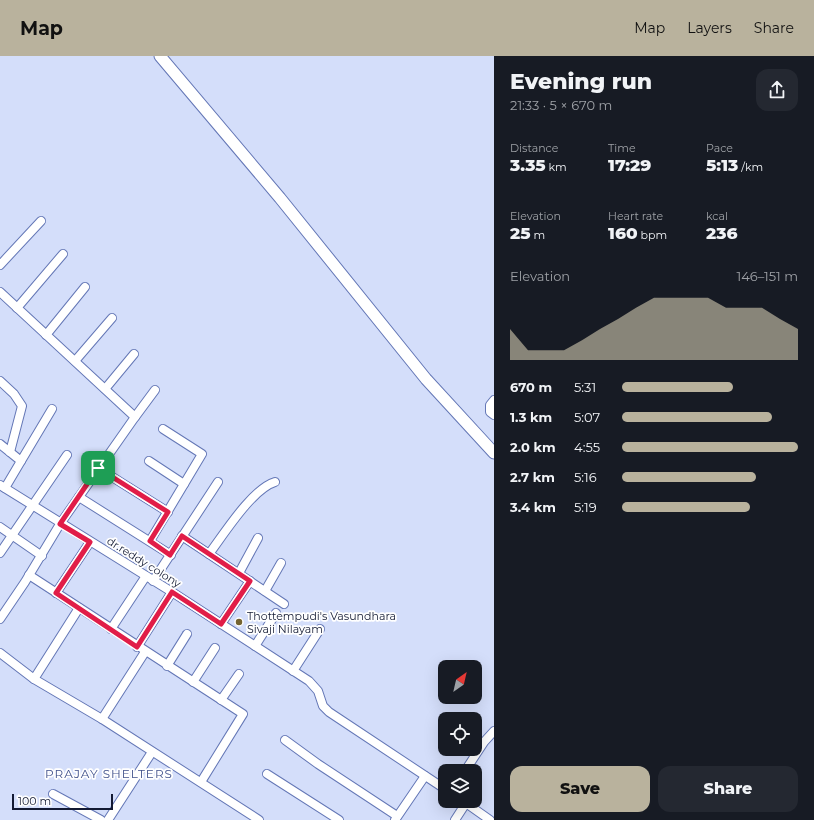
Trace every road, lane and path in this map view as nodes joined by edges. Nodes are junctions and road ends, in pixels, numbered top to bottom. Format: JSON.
{"nodes":[{"id":1,"x":160,"y":56,"type":"edge"},
{"id":2,"x":41,"y":221,"type":"dead end"},
{"id":3,"x":63,"y":254,"type":"dead end"},
{"id":4,"x":0,"y":265,"type":"edge"},
{"id":5,"x":85,"y":287,"type":"dead end"},
{"id":6,"x":0,"y":292,"type":"edge"},
{"id":7,"x":17,"y":308,"type":"junction"},
{"id":8,"x":112,"y":318,"type":"dead end"},
{"id":9,"x":46,"y":335,"type":"junction"},
{"id":10,"x":134,"y":354,"type":"dead end"},
{"id":11,"x":75,"y":361,"type":"junction"},
{"id":12,"x":0,"y":381,"type":"edge"},
{"id":13,"x":105,"y":389,"type":"junction"},
{"id":14,"x":155,"y":390,"type":"dead end"},
{"id":15,"x":494,"y":400,"type":"edge"},
{"id":16,"x":52,"y":408,"type":"dead end"},
{"id":17,"x":494,"y":416,"type":"edge"},
{"id":18,"x":135,"y":417,"type":"junction"},
{"id":19,"x":163,"y":429,"type":"dead end"},
{"id":20,"x":0,"y":444,"type":"edge"},
{"id":21,"x":10,"y":452,"type":"junction"},
{"id":22,"x":494,"y":453,"type":"edge"},
{"id":23,"x":67,"y":455,"type":"dead end"},
{"id":24,"x":21,"y":460,"type":"junction"},
{"id":25,"x":149,"y":461,"type":"dead end"},
{"id":26,"x":98,"y":468,"type":"junction"},
{"id":27,"x":218,"y":482,"type":"dead end"},
{"id":28,"x":275,"y":482,"type":"dead end"},
{"id":29,"x":184,"y":484,"type":"junction"},
{"id":30,"x":3,"y":486,"type":"edge"},
{"id":31,"x":79,"y":497,"type":"junction"},
{"id":32,"x":33,"y":504,"type":"junction"},
{"id":33,"x":168,"y":512,"type":"junction"},
{"id":34,"x":60,"y":524,"type":"junction"},
{"id":35,"x":0,"y":527,"type":"edge"},
{"id":36,"x":12,"y":535,"type":"junction"},
{"id":37,"x":182,"y":536,"type":"junction"},
{"id":38,"x":258,"y":538,"type":"dead end"},
{"id":39,"x":150,"y":541,"type":"junction"},
{"id":40,"x":90,"y":542,"type":"junction"},
{"id":41,"x":0,"y":554,"type":"edge"},
{"id":42,"x":210,"y":554,"type":"junction"},
{"id":43,"x":170,"y":555,"type":"junction"},
{"id":44,"x":42,"y":556,"type":"junction"},
{"id":45,"x":281,"y":563,"type":"dead end"},
{"id":46,"x":239,"y":573,"type":"junction"},
{"id":47,"x":29,"y":575,"type":"junction"},
{"id":48,"x":146,"y":576,"type":"junction"},
{"id":49,"x":153,"y":581,"type":"junction"},
{"id":50,"x":250,"y":581,"type":"junction"},
{"id":51,"x":265,"y":590,"type":"junction"},
{"id":52,"x":172,"y":592,"type":"junction"},
{"id":53,"x":56,"y":593,"type":"junction"},
{"id":54,"x":284,"y":604,"type":"dead end"},
{"id":55,"x":79,"y":608,"type":"junction"},
{"id":56,"x":276,"y":613,"type":"dead end"},
{"id":57,"x":0,"y":618,"type":"edge"},
{"id":58,"x":221,"y":624,"type":"junction"},
{"id":59,"x":111,"y":629,"type":"junction"},
{"id":60,"x":320,"y":629,"type":"dead end"},
{"id":61,"x":187,"y":634,"type":"dead end"},
{"id":62,"x":255,"y":646,"type":"junction"},
{"id":63,"x":137,"y":647,"type":"junction"},
{"id":64,"x":215,"y":648,"type":"dead end"},
{"id":65,"x":145,"y":652,"type":"junction"},
{"id":66,"x":0,"y":653,"type":"edge"},
{"id":67,"x":167,"y":666,"type":"junction"},
{"id":68,"x":293,"y":671,"type":"junction"},
{"id":69,"x":239,"y":674,"type":"dead end"},
{"id":70,"x":34,"y":679,"type":"junction"},
{"id":71,"x":193,"y":682,"type":"junction"},
{"id":72,"x":221,"y":700,"type":"junction"},
{"id":73,"x":102,"y":719,"type":"junction"},
{"id":74,"x":494,"y":731,"type":"edge"},
{"id":75,"x":285,"y":740,"type":"dead end"},
{"id":76,"x":152,"y":752,"type":"junction"},
{"id":77,"x":470,"y":764,"type":"edge"},
{"id":78,"x":267,"y":774,"type":"dead end"},
{"id":79,"x":425,"y":776,"type":"junction"},
{"id":80,"x":201,"y":782,"type":"junction"},
{"id":81,"x":438,"y":784,"type":"edge"},
{"id":82,"x":53,"y":794,"type":"dead end"},
{"id":83,"x":462,"y":808,"type":"edge"},
{"id":84,"x":473,"y":808,"type":"edge"},
{"id":85,"x":396,"y":818,"type":"edge"},
{"id":86,"x":96,"y":819,"type":"edge"},
{"id":87,"x":108,"y":820,"type":"edge"},
{"id":88,"x":258,"y":820,"type":"edge"},
{"id":89,"x":339,"y":820,"type":"edge"},
{"id":90,"x":455,"y":820,"type":"edge"},
{"id":91,"x":490,"y":820,"type":"edge"}],
"edges":[{"from":1,"to":22,"type":"street"},
{"from":2,"to":4,"type":"street"},
{"from":3,"to":7,"type":"street"},
{"from":5,"to":9,"type":"street"},
{"from":6,"to":7,"type":"street"},
{"from":7,"to":9,"type":"street"},
{"from":8,"to":11,"type":"street"},
{"from":9,"to":11,"type":"street"},
{"from":10,"to":13,"type":"street"},
{"from":11,"to":13,"type":"street"},
{"from":12,"to":21,"type":"street"},
{"from":13,"to":18,"type":"street"},
{"from":14,"to":18,"type":"street"},
{"from":15,"to":17,"type":"street"},
{"from":16,"to":24,"type":"street"},
{"from":18,"to":26,"type":"street"},
{"from":19,"to":29,"type":"street"},
{"from":20,"to":21,"type":"street"},
{"from":21,"to":24,"type":"street"},
{"from":23,"to":32,"type":"street"},
{"from":24,"to":30,"type":"street"},
{"from":25,"to":29,"type":"street"},
{"from":26,"to":31,"type":"street"},
{"from":26,"to":33,"type":"street"},
{"from":27,"to":37,"type":"street"},
{"from":28,"to":42,"type":"street"},
{"from":29,"to":33,"type":"street"},
{"from":30,"to":32,"type":"street","name":"dr.reddy colony"},
{"from":31,"to":34,"type":"street"},
{"from":31,"to":39,"type":"street"},
{"from":32,"to":34,"type":"street","name":"dr.reddy colony"},
{"from":32,"to":36,"type":"street"},
{"from":33,"to":39,"type":"street"},
{"from":34,"to":40,"type":"street","name":"dr.reddy colony"},
{"from":34,"to":44,"type":"street"},
{"from":35,"to":36,"type":"street"},
{"from":36,"to":41,"type":"street"},
{"from":36,"to":44,"type":"street"},
{"from":37,"to":42,"type":"street"},
{"from":37,"to":43,"type":"street"},
{"from":38,"to":46,"type":"street"},
{"from":39,"to":43,"type":"street"},
{"from":40,"to":48,"type":"street","name":"dr.reddy colony"},
{"from":40,"to":53,"type":"street"},
{"from":42,"to":46,"type":"street"},
{"from":43,"to":49,"type":"street"},
{"from":44,"to":47,"type":"street"},
{"from":45,"to":51,"type":"street"},
{"from":46,"to":50,"type":"street"},
{"from":47,"to":53,"type":"street"},
{"from":47,"to":57,"type":"street"},
{"from":48,"to":49,"type":"street","name":"dr.reddy colony"},
{"from":48,"to":59,"type":"street"},
{"from":49,"to":52,"type":"street","name":"dr.reddy colony"},
{"from":50,"to":51,"type":"street"},
{"from":50,"to":58,"type":"street"},
{"from":51,"to":54,"type":"street"},
{"from":52,"to":58,"type":"street","name":"dr.reddy colony"},
{"from":52,"to":63,"type":"street"},
{"from":53,"to":55,"type":"street"},
{"from":55,"to":59,"type":"street"},
{"from":55,"to":70,"type":"street"},
{"from":56,"to":62,"type":"street"},
{"from":58,"to":62,"type":"street","name":"dr.reddy colony"},
{"from":59,"to":63,"type":"street"},
{"from":60,"to":68,"type":"street"},
{"from":61,"to":67,"type":"street"},
{"from":62,"to":68,"type":"street","name":"dr.reddy colony"},
{"from":63,"to":65,"type":"street"},
{"from":64,"to":71,"type":"street"},
{"from":65,"to":67,"type":"street"},
{"from":65,"to":73,"type":"street"},
{"from":66,"to":70,"type":"street"},
{"from":67,"to":71,"type":"street"},
{"from":68,"to":79,"type":"street","name":"dr.reddy colony"},
{"from":69,"to":72,"type":"street"},
{"from":70,"to":73,"type":"street"},
{"from":71,"to":72,"type":"street"},
{"from":72,"to":80,"type":"street"},
{"from":73,"to":76,"type":"street"},
{"from":74,"to":77,"type":"street"},
{"from":75,"to":85,"type":"street"},
{"from":76,"to":80,"type":"street"},
{"from":76,"to":87,"type":"street"},
{"from":78,"to":89,"type":"street"},
{"from":79,"to":81,"type":"street","name":"dr.reddy colony"},
{"from":79,"to":85,"type":"street"},
{"from":80,"to":88,"type":"street"},
{"from":82,"to":86,"type":"street"},
{"from":83,"to":90,"type":"street"},
{"from":84,"to":91,"type":"street"}]}
